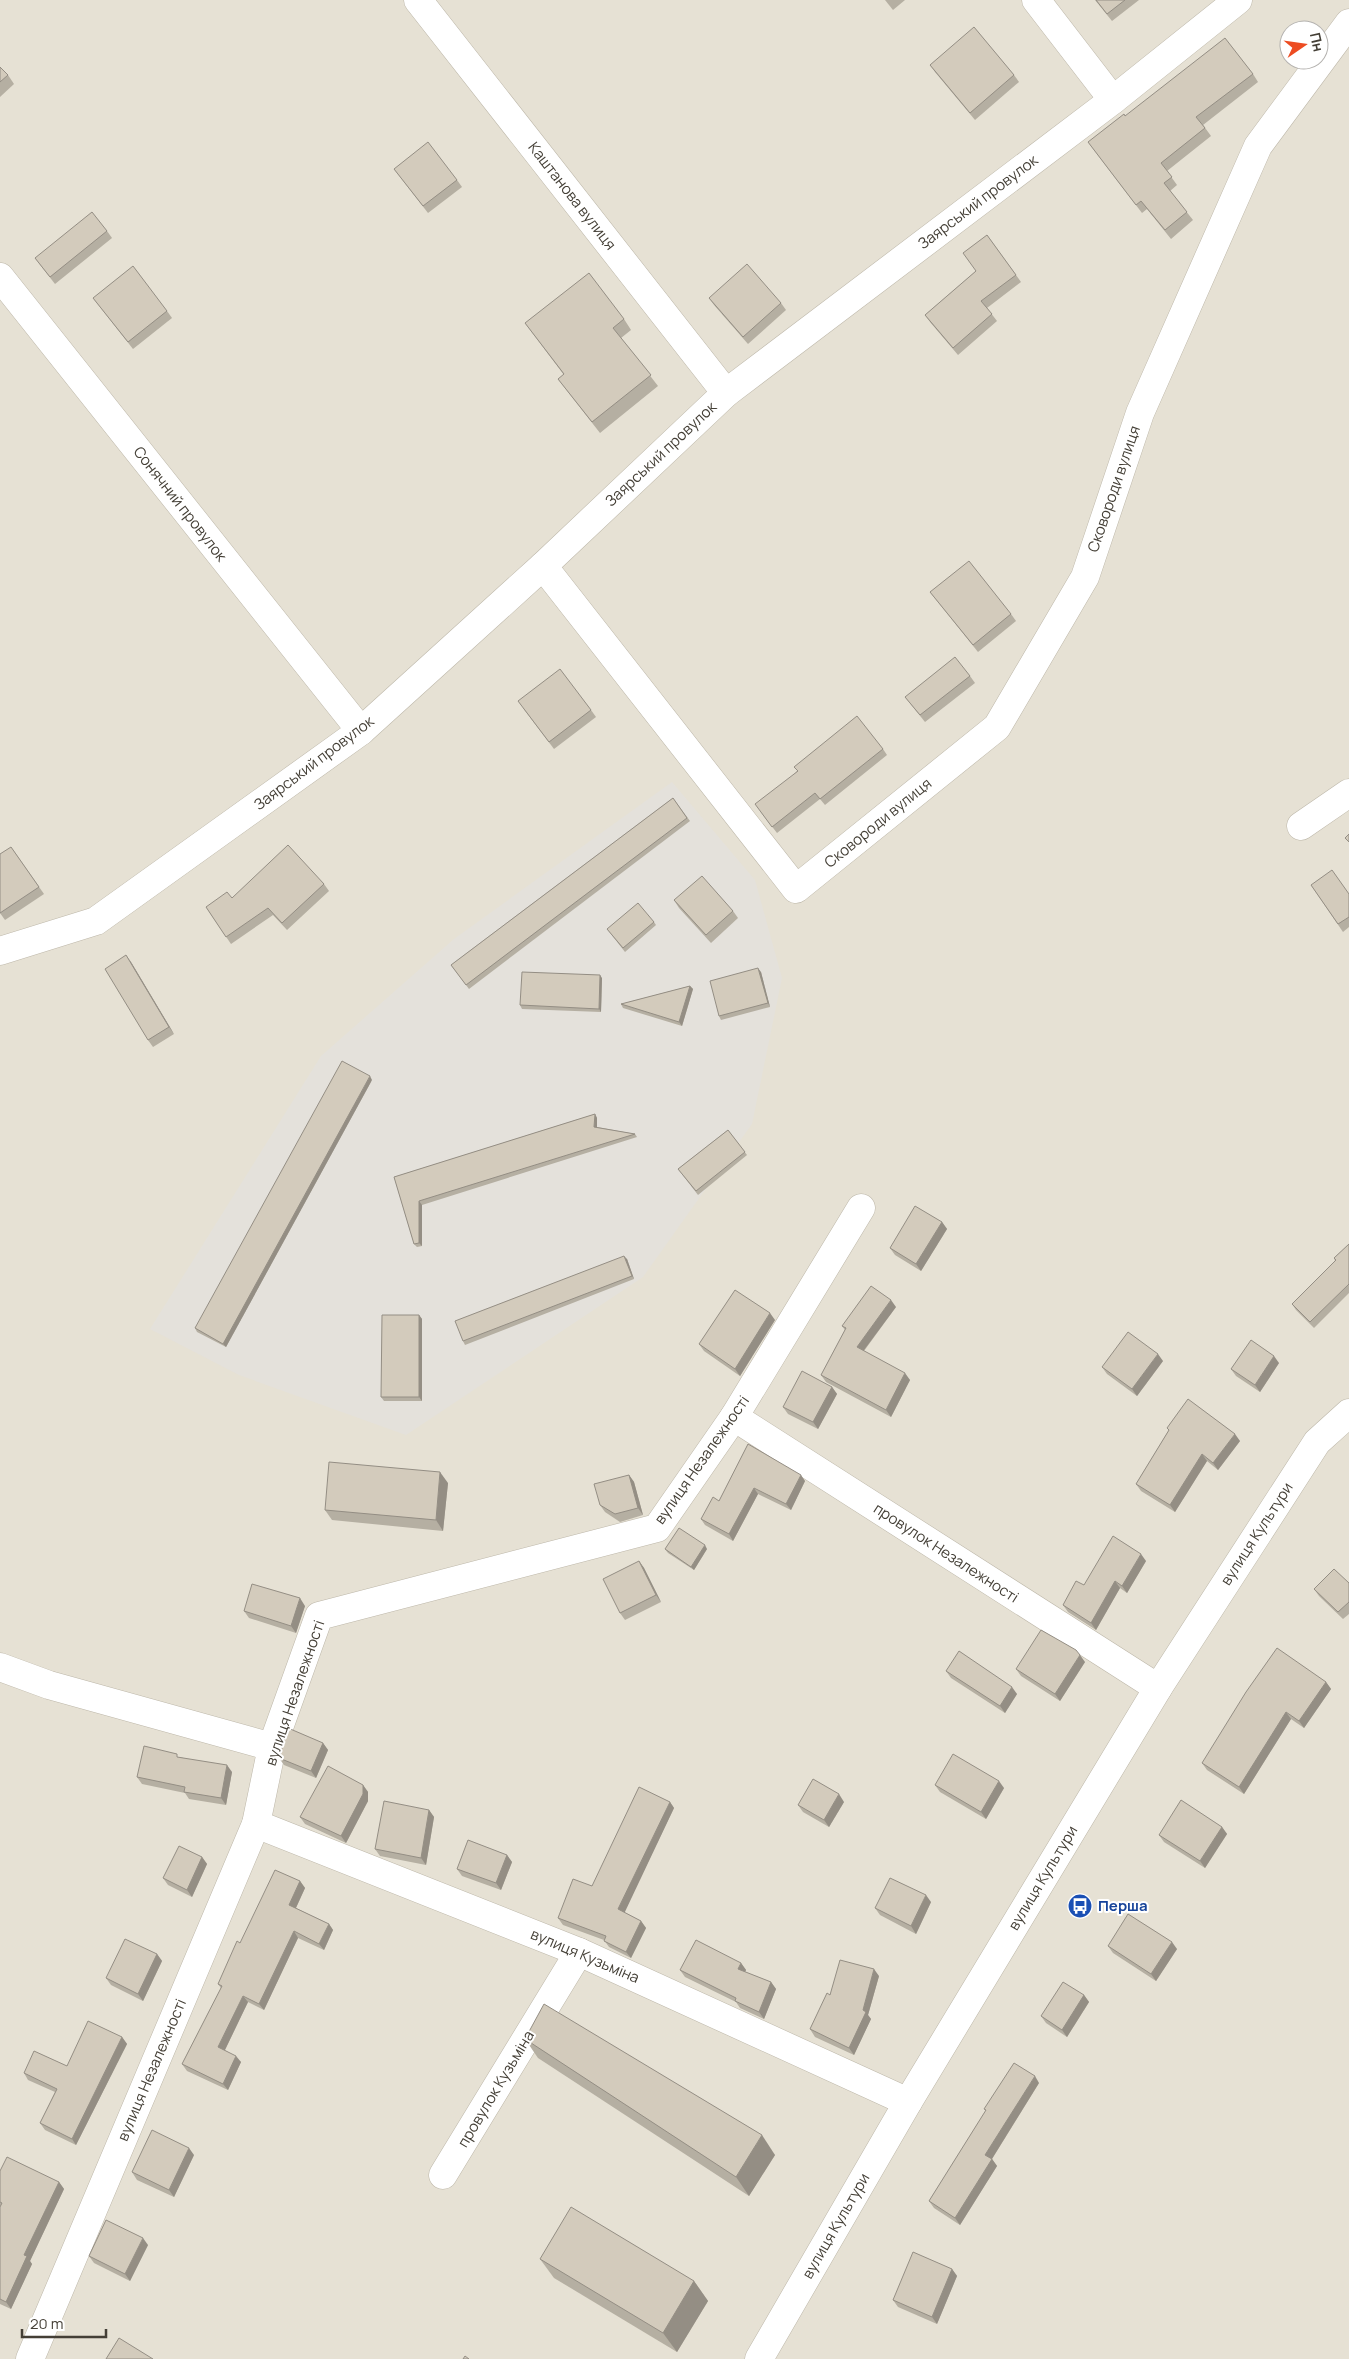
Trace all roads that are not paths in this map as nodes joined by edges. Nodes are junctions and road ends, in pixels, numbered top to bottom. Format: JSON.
{"nodes":[{"id":1,"x":418,"y":0,"type":"edge"},
{"id":2,"x":1036,"y":0,"type":"edge"},
{"id":3,"x":1238,"y":0,"type":"edge"},
{"id":4,"x":1349,"y":23,"type":"edge"},
{"id":5,"x":1113,"y":100,"type":"junction"},
{"id":6,"x":0,"y":277,"type":"edge"},
{"id":7,"x":726,"y":393,"type":"junction"},
{"id":8,"x":542,"y":566,"type":"junction"},
{"id":9,"x":361,"y":731,"type":"junction"},
{"id":10,"x":1349,"y":793,"type":"edge"},
{"id":11,"x":1301,"y":826,"type":"dead end"},
{"id":12,"x":0,"y":951,"type":"edge"},
{"id":13,"x":861,"y":1208,"type":"dead end"},
{"id":14,"x":1349,"y":1413,"type":"edge"},
{"id":15,"x":734,"y":1417,"type":"junction"},
{"id":16,"x":0,"y":1667,"type":"edge"},
{"id":17,"x":1158,"y":1688,"type":"junction"},
{"id":18,"x":272,"y":1747,"type":"junction"},
{"id":19,"x":256,"y":1824,"type":"junction"},
{"id":20,"x":579,"y":1952,"type":"junction"},
{"id":21,"x":908,"y":2102,"type":"junction"},
{"id":22,"x":443,"y":2175,"type":"dead end"},
{"id":23,"x":30,"y":2359,"type":"edge"},
{"id":24,"x":759,"y":2359,"type":"edge"}],
"edges":[{"from":1,"to":7,"type":"street","name":"Каштанова вулиця"},
{"from":2,"to":5,"type":"street"},
{"from":3,"to":5,"type":"street","name":"Заярський провулок"},
{"from":4,"to":8,"type":"street","name":"Сковороди вулиця"},
{"from":5,"to":7,"type":"street","name":"Заярський провулок"},
{"from":6,"to":9,"type":"street","name":"Сонячний провулок"},
{"from":7,"to":8,"type":"street","name":"Заярський провулок"},
{"from":8,"to":9,"type":"street","name":"Заярський провулок"},
{"from":9,"to":12,"type":"street","name":"Заярський провулок"},
{"from":10,"to":11,"type":"street"},
{"from":13,"to":15,"type":"street","name":"вулиця Незалежності"},
{"from":14,"to":17,"type":"street","name":"вулиця Культури"},
{"from":15,"to":17,"type":"street","name":"провулок Незалежності"},
{"from":15,"to":18,"type":"street","name":"вулиця Незалежності"},
{"from":16,"to":18,"type":"street"},
{"from":17,"to":21,"type":"street","name":"вулиця Культури"},
{"from":18,"to":19,"type":"street","name":"вулиця Незалежності"},
{"from":19,"to":20,"type":"street","name":"вулиця Кузьміна"},
{"from":19,"to":23,"type":"street","name":"вулиця Незалежності"},
{"from":20,"to":21,"type":"street","name":"вулиця Кузьміна"},
{"from":20,"to":22,"type":"street","name":"провулок Кузьміна"},
{"from":21,"to":24,"type":"street","name":"вулиця Культури"}]}
